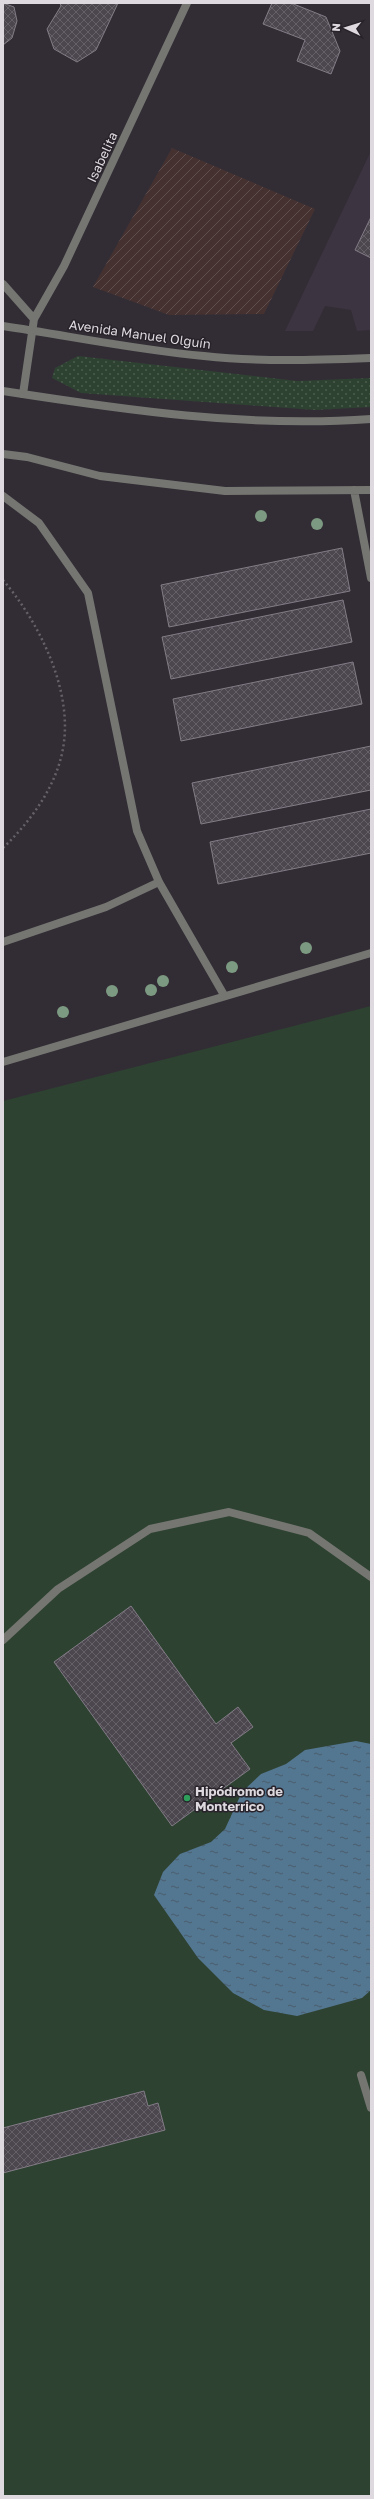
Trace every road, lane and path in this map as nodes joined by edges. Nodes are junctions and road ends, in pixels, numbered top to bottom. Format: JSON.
{"nodes":[{"id":1,"x":187,"y":3,"type":"edge"},
{"id":2,"x":3,"y":284,"type":"edge"},
{"id":3,"x":34,"y":319,"type":"junction"},
{"id":4,"x":3,"y":326,"type":"edge"},
{"id":5,"x":33,"y":330,"type":"junction"},
{"id":6,"x":371,"y":358,"type":"edge"},
{"id":7,"x":3,"y":391,"type":"edge"},
{"id":8,"x":23,"y":394,"type":"junction"},
{"id":9,"x":371,"y":420,"type":"edge"},
{"id":10,"x":3,"y":454,"type":"edge"},
{"id":11,"x":354,"y":490,"type":"junction"},
{"id":12,"x":371,"y":490,"type":"edge"},
{"id":13,"x":3,"y":496,"type":"edge"},
{"id":14,"x":371,"y":578,"type":"edge"},
{"id":15,"x":3,"y":580,"type":"edge"},
{"id":16,"x":3,"y":848,"type":"edge"},
{"id":17,"x":159,"y":882,"type":"junction"},
{"id":18,"x":3,"y":942,"type":"edge"},
{"id":19,"x":371,"y":953,"type":"edge"},
{"id":20,"x":224,"y":995,"type":"junction"},
{"id":21,"x":3,"y":1062,"type":"edge"},
{"id":22,"x":371,"y":1577,"type":"edge"},
{"id":23,"x":3,"y":1640,"type":"edge"},
{"id":24,"x":361,"y":2075,"type":"dead end"},
{"id":25,"x":371,"y":2108,"type":"edge"}],
"edges":[{"from":1,"to":3,"type":"street","name":"Isabelita"},
{"from":2,"to":3,"type":"street"},
{"from":3,"to":5,"type":"street"},
{"from":4,"to":5,"type":"street","name":"Avenida Manuel Olguín"},
{"from":5,"to":6,"type":"street","name":"Avenida Manuel Olguín"},
{"from":5,"to":8,"type":"street"},
{"from":7,"to":8,"type":"street"},
{"from":8,"to":9,"type":"street"},
{"from":10,"to":11,"type":"street"},
{"from":11,"to":12,"type":"street"},
{"from":11,"to":14,"type":"street"},
{"from":13,"to":17,"type":"street"},
{"from":15,"to":16,"type":"path"},
{"from":17,"to":18,"type":"street"},
{"from":17,"to":20,"type":"street"},
{"from":19,"to":20,"type":"street"},
{"from":20,"to":21,"type":"street"},
{"from":22,"to":23,"type":"street"},
{"from":24,"to":25,"type":"street"}]}
